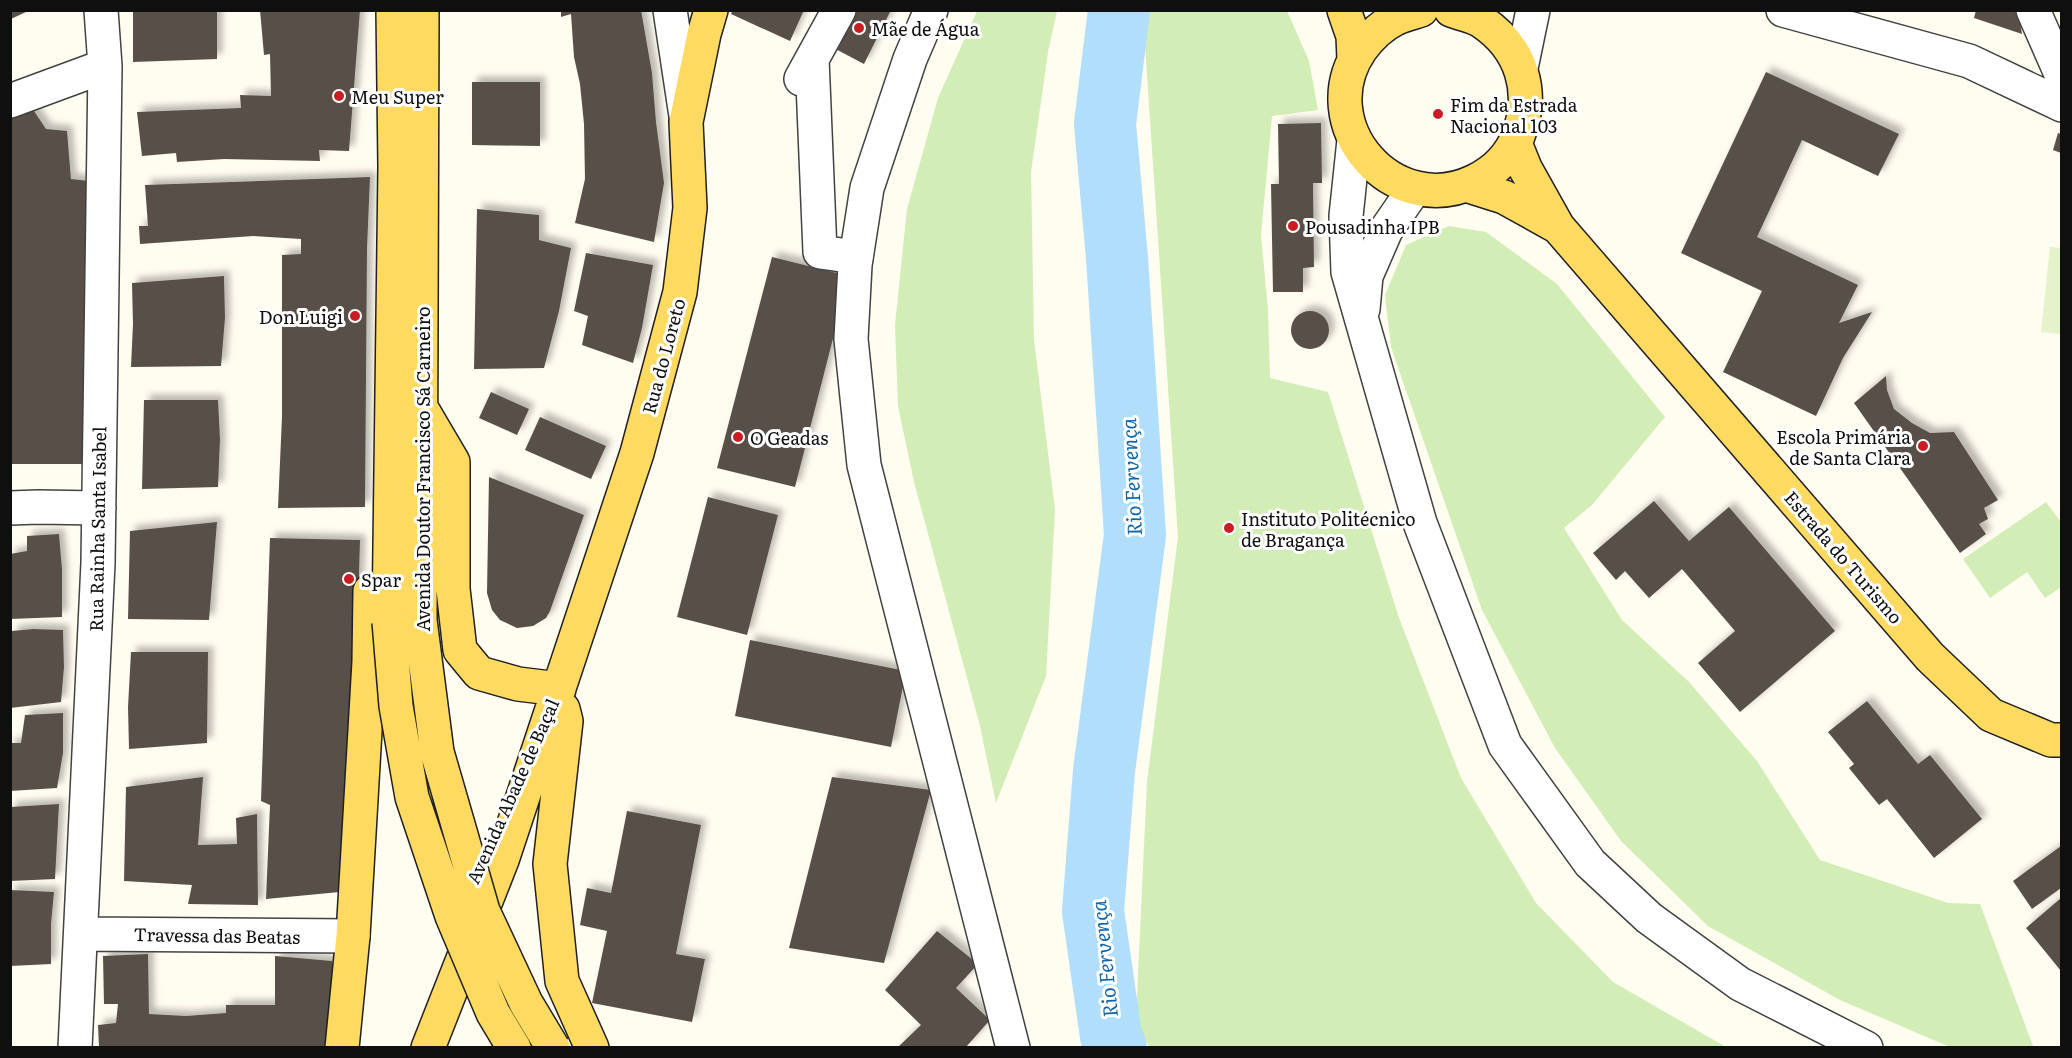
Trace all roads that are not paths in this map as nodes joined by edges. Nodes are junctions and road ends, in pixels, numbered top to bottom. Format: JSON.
{"nodes":[{"id":1,"x":102,"y":10,"type":"edge"},
{"id":2,"x":393,"y":10,"type":"edge"},
{"id":3,"x":422,"y":10,"type":"edge"},
{"id":4,"x":670,"y":10,"type":"edge"},
{"id":5,"x":711,"y":10,"type":"edge"},
{"id":6,"x":839,"y":10,"type":"edge"},
{"id":7,"x":931,"y":10,"type":"edge"},
{"id":8,"x":1344,"y":10,"type":"edge"},
{"id":9,"x":1379,"y":10,"type":"edge"},
{"id":10,"x":1420,"y":10,"type":"edge"},
{"id":11,"x":1451,"y":10,"type":"edge"},
{"id":12,"x":1533,"y":10,"type":"edge"},
{"id":13,"x":1783,"y":10,"type":"edge"},
{"id":14,"x":2033,"y":10,"type":"edge"},
{"id":15,"x":1354,"y":60,"type":"junction"},
{"id":16,"x":105,"y":66,"type":"junction"},
{"id":17,"x":1521,"y":68,"type":"junction"},
{"id":18,"x":2061,"y":76,"type":"edge"},
{"id":19,"x":10,"y":101,"type":"edge"},
{"id":20,"x":2061,"y":105,"type":"edge"},
{"id":21,"x":686,"y":122,"type":"junction"},
{"id":22,"x":1354,"y":140,"type":"junction"},
{"id":23,"x":1515,"y":143,"type":"junction"},
{"id":24,"x":1466,"y":185,"type":"junction"},
{"id":25,"x":1415,"y":188,"type":"junction"},
{"id":26,"x":1558,"y":227,"type":"junction"},
{"id":27,"x":856,"y":256,"type":"junction"},
{"id":28,"x":1362,"y":320,"type":"junction"},
{"id":29,"x":420,"y":406,"type":"junction"},
{"id":30,"x":391,"y":459,"type":"junction"},
{"id":31,"x":10,"y":508,"type":"edge"},
{"id":32,"x":99,"y":508,"type":"junction"},
{"id":33,"x":405,"y":621,"type":"junction"},
{"id":34,"x":559,"y":688,"type":"junction"},
{"id":35,"x":2061,"y":740,"type":"edge"},
{"id":36,"x":81,"y":934,"type":"junction"},
{"id":37,"x":353,"y":936,"type":"junction"},
{"id":38,"x":75,"y":1047,"type":"edge"},
{"id":39,"x":342,"y":1047,"type":"edge"},
{"id":40,"x":405,"y":1047,"type":"edge"},
{"id":41,"x":428,"y":1047,"type":"edge"},
{"id":42,"x":514,"y":1047,"type":"edge"},
{"id":43,"x":552,"y":1047,"type":"edge"},
{"id":44,"x":592,"y":1047,"type":"edge"},
{"id":45,"x":1013,"y":1047,"type":"edge"},
{"id":46,"x":1866,"y":1047,"type":"edge"}],
"edges":[{"from":1,"to":16,"type":"street","name":"Rua Rainha Santa Isabel"},
{"from":2,"to":30,"type":"main road","name":"Avenida Doutor Francisco Sá Carneiro"},
{"from":3,"to":29,"type":"main road","name":"Avenida Doutor Francisco Sá Carneiro"},
{"from":4,"to":21,"type":"street","name":"Rua do Loreto"},
{"from":5,"to":21,"type":"main road"},
{"from":6,"to":27,"type":"street"},
{"from":7,"to":27,"type":"street"},
{"from":8,"to":15,"type":"main road"},
{"from":9,"to":10,"type":"main road"},
{"from":10,"to":15,"type":"main road"},
{"from":11,"to":17,"type":"main road"},
{"from":12,"to":17,"type":"street"},
{"from":13,"to":20,"type":"street"},
{"from":14,"to":18,"type":"street"},
{"from":15,"to":22,"type":"main road"},
{"from":16,"to":19,"type":"street"},
{"from":16,"to":32,"type":"street","name":"Rua Rainha Santa Isabel"},
{"from":17,"to":23,"type":"main road"},
{"from":21,"to":34,"type":"main road","name":"Rua do Loreto"},
{"from":22,"to":25,"type":"main road"},
{"from":22,"to":28,"type":"street"},
{"from":23,"to":24,"type":"main road"},
{"from":23,"to":26,"type":"main road","name":"Estrada do Turismo"},
{"from":24,"to":25,"type":"main road"},
{"from":24,"to":26,"type":"main road","name":"Estrada do Turismo"},
{"from":25,"to":28,"type":"street"},
{"from":26,"to":35,"type":"main road","name":"Estrada do Turismo"},
{"from":27,"to":45,"type":"street"},
{"from":28,"to":46,"type":"street"},
{"from":29,"to":33,"type":"main road","name":"Avenida Doutor Francisco Sá Carneiro"},
{"from":29,"to":34,"type":"main road"},
{"from":30,"to":33,"type":"main road","name":"Avenida Doutor Francisco Sá Carneiro"},
{"from":30,"to":37,"type":"main road"},
{"from":31,"to":32,"type":"street"},
{"from":32,"to":36,"type":"street","name":"Rua Rainha Santa Isabel"},
{"from":33,"to":42,"type":"main road","name":"Avenida Doutor Francisco Sá Carneiro","bridge":true},
{"from":33,"to":43,"type":"main road","name":"Avenida Doutor Francisco Sá Carneiro","bridge":true},
{"from":34,"to":40,"type":"main road","name":"Avenida Abade de Baçal"},
{"from":34,"to":41,"type":"main road","name":"Avenida Abade de Baçal"},
{"from":34,"to":44,"type":"main road"},
{"from":36,"to":37,"type":"street","name":"Travessa das Beatas"},
{"from":36,"to":38,"type":"street","name":"Rua Rainha Santa Isabel"},
{"from":37,"to":39,"type":"main road"}]}
